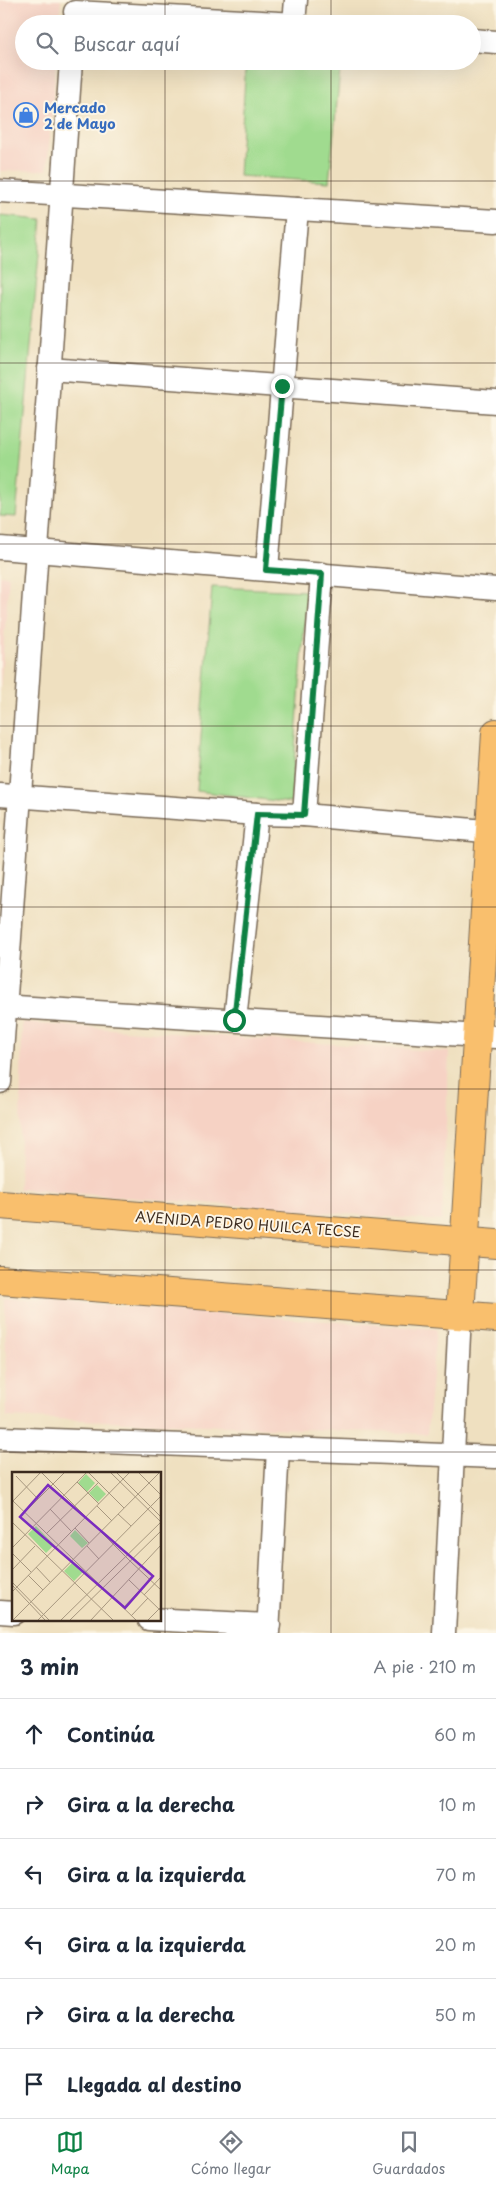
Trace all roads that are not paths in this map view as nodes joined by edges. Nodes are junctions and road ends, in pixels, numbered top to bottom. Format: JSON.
{"nodes":[{"id":1,"x":296,"y":0,"type":"edge"},
{"id":2,"x":75,"y":12,"type":"edge"},
{"id":3,"x":130,"y":15,"type":"edge"},
{"id":4,"x":296,"y":15,"type":"edge"},
{"id":5,"x":481,"y":41,"type":"edge"},
{"id":6,"x":496,"y":42,"type":"edge"},
{"id":7,"x":70,"y":70,"type":"edge"},
{"id":8,"x":0,"y":191,"type":"edge"},
{"id":9,"x":62,"y":194,"type":"junction"},
{"id":10,"x":297,"y":209,"type":"junction"},
{"id":11,"x":496,"y":221,"type":"edge"},
{"id":12,"x":48,"y":369,"type":"junction"},
{"id":13,"x":282,"y":386,"type":"junction"},
{"id":14,"x":496,"y":402,"type":"edge"},
{"id":15,"x":0,"y":548,"type":"edge"},
{"id":16,"x":36,"y":550,"type":"junction"},
{"id":17,"x":266,"y":570,"type":"junction"},
{"id":18,"x":322,"y":574,"type":"junction"},
{"id":19,"x":496,"y":589,"type":"edge"},
{"id":20,"x":496,"y":733,"type":"edge"},
{"id":21,"x":9,"y":796,"type":"edge"},
{"id":22,"x":257,"y":814,"type":"junction"},
{"id":23,"x":304,"y":815,"type":"junction"},
{"id":24,"x":493,"y":832,"type":"edge"},
{"id":25,"x":2,"y":1006,"type":"edge"},
{"id":26,"x":234,"y":1020,"type":"junction"},
{"id":27,"x":486,"y":1036,"type":"edge"},
{"id":28,"x":0,"y":1082,"type":"edge"},
{"id":29,"x":0,"y":1205,"type":"edge"},
{"id":30,"x":464,"y":1241,"type":"junction"},
{"id":31,"x":496,"y":1244,"type":"edge"},
{"id":32,"x":0,"y":1280,"type":"edge"},
{"id":33,"x":460,"y":1315,"type":"junction"},
{"id":34,"x":496,"y":1318,"type":"edge"},
{"id":35,"x":0,"y":1438,"type":"edge"},
{"id":36,"x":278,"y":1449,"type":"junction"},
{"id":37,"x":452,"y":1456,"type":"junction"},
{"id":38,"x":496,"y":1457,"type":"edge"},
{"id":39,"x":161,"y":1620,"type":"edge"},
{"id":40,"x":268,"y":1629,"type":"edge"},
{"id":41,"x":444,"y":1633,"type":"edge"}],
"edges":[{"from":1,"to":4,"type":"street"},
{"from":2,"to":3,"type":"street"},
{"from":5,"to":6,"type":"street"},
{"from":7,"to":9,"type":"street"},
{"from":8,"to":9,"type":"street"},
{"from":9,"to":10,"type":"street"},
{"from":9,"to":12,"type":"street"},
{"from":10,"to":11,"type":"street"},
{"from":10,"to":13,"type":"street"},
{"from":12,"to":13,"type":"street"},
{"from":12,"to":16,"type":"street"},
{"from":13,"to":14,"type":"street"},
{"from":13,"to":17,"type":"street"},
{"from":15,"to":16,"type":"street"},
{"from":16,"to":17,"type":"street"},
{"from":16,"to":21,"type":"street"},
{"from":17,"to":18,"type":"street"},
{"from":18,"to":19,"type":"street"},
{"from":18,"to":23,"type":"street"},
{"from":20,"to":24,"type":"main road"},
{"from":21,"to":22,"type":"street"},
{"from":21,"to":25,"type":"street"},
{"from":22,"to":23,"type":"street"},
{"from":22,"to":26,"type":"street"},
{"from":23,"to":24,"type":"street"},
{"from":24,"to":27,"type":"main road"},
{"from":25,"to":26,"type":"street"},
{"from":25,"to":28,"type":"street"},
{"from":26,"to":27,"type":"street"},
{"from":27,"to":30,"type":"main road"},
{"from":29,"to":30,"type":"main road","name":"AVENIDA PEDRO HUILCA TECSE"},
{"from":30,"to":31,"type":"main road","name":"AVENIDA PEDRO HUILCA TECSE"},
{"from":30,"to":33,"type":"main road"},
{"from":32,"to":33,"type":"main road"},
{"from":33,"to":34,"type":"main road"},
{"from":33,"to":37,"type":"street"},
{"from":35,"to":36,"type":"street"},
{"from":36,"to":37,"type":"street"},
{"from":36,"to":40,"type":"street"},
{"from":37,"to":38,"type":"street"},
{"from":37,"to":41,"type":"street"},
{"from":39,"to":40,"type":"street"}]}
